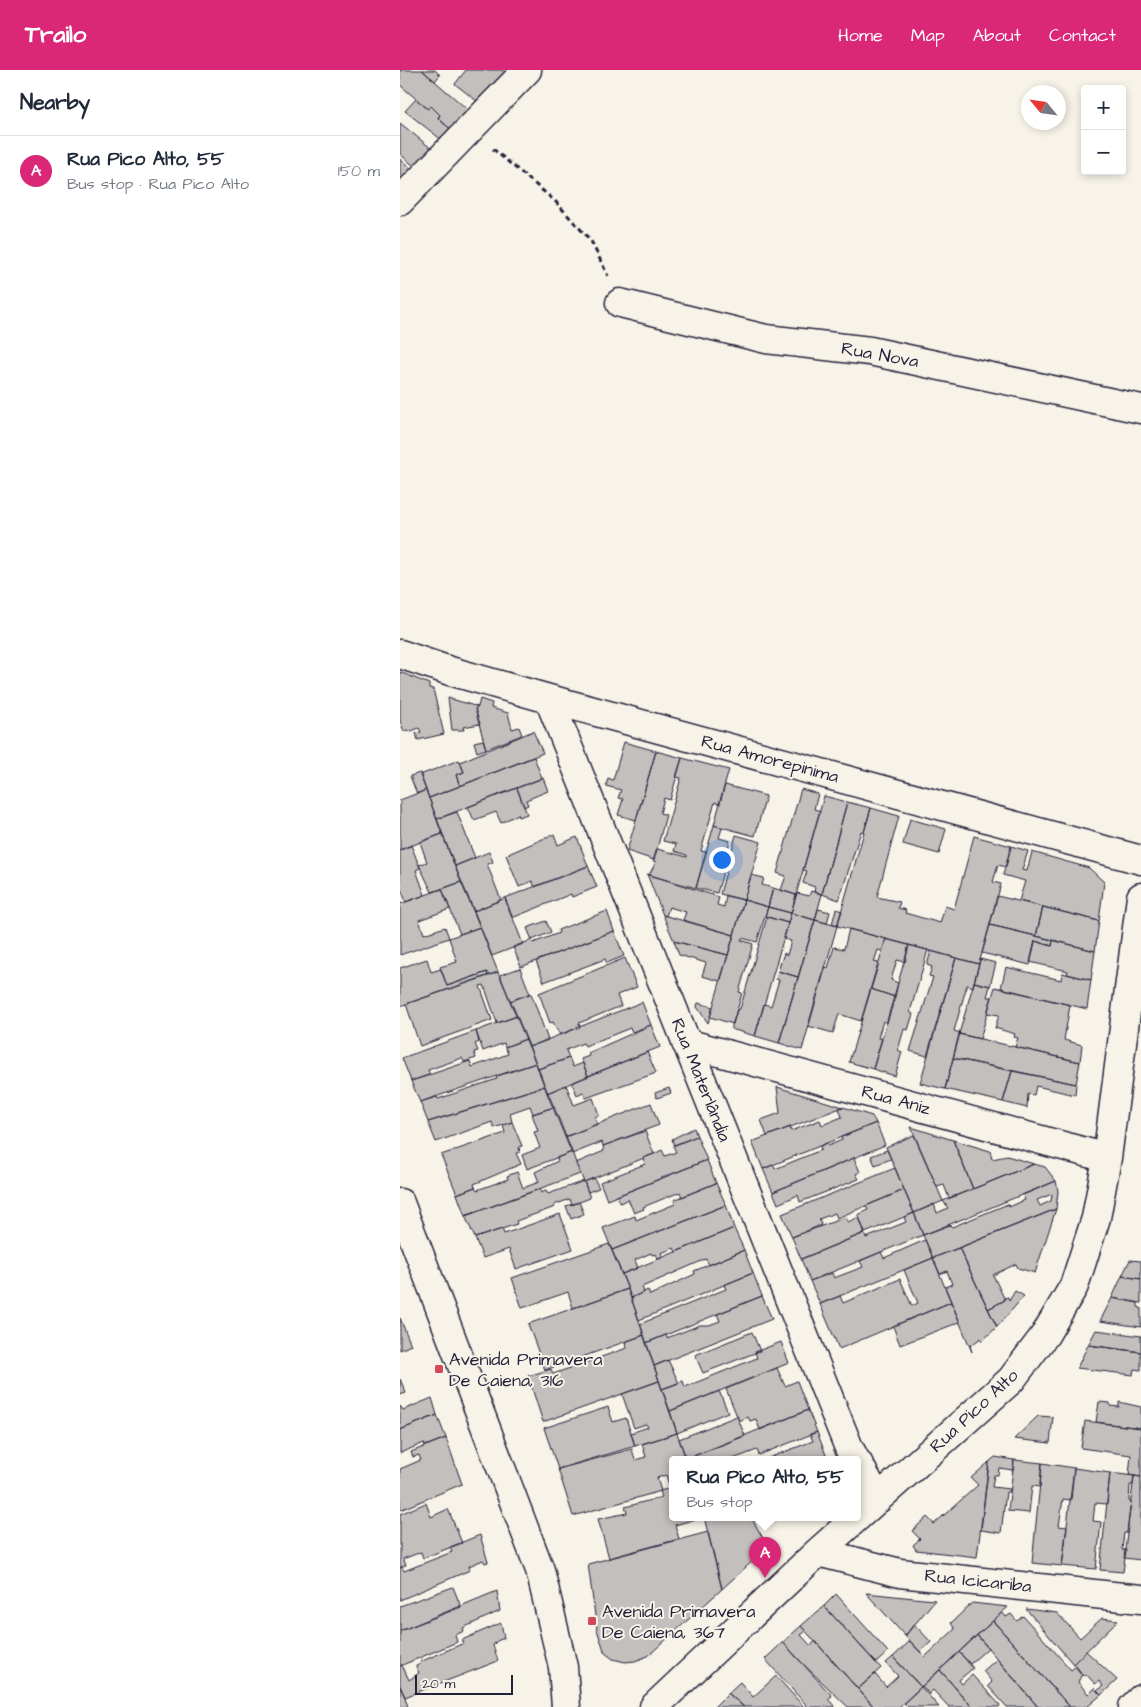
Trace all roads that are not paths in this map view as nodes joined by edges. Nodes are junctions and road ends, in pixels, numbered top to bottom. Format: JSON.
{"nodes":[{"id":1,"x":527,"y":70,"type":"edge"},
{"id":2,"x":400,"y":201,"type":"edge"},
{"id":3,"x":620,"y":303,"type":"road end"},
{"id":4,"x":1141,"y":409,"type":"edge"},
{"id":5,"x":400,"y":654,"type":"edge"},
{"id":6,"x":549,"y":699,"type":"junction"},
{"id":7,"x":1141,"y":860,"type":"edge"},
{"id":8,"x":1141,"y":897,"type":"edge"},
{"id":9,"x":686,"y":1043,"type":"junction"},
{"id":10,"x":1107,"y":1158,"type":"junction"},
{"id":11,"x":400,"y":1203,"type":"edge"},
{"id":12,"x":853,"y":1456,"type":"edge"},
{"id":13,"x":861,"y":1468,"type":"edge"},
{"id":14,"x":878,"y":1499,"type":"junction"},
{"id":15,"x":861,"y":1514,"type":"edge"},
{"id":16,"x":853,"y":1521,"type":"edge"},
{"id":17,"x":818,"y":1552,"type":"junction"},
{"id":18,"x":1141,"y":1599,"type":"edge"},
{"id":19,"x":1141,"y":1699,"type":"edge"},
{"id":20,"x":566,"y":1707,"type":"edge"},
{"id":21,"x":654,"y":1707,"type":"edge"},
{"id":22,"x":1132,"y":1707,"type":"edge"}],
"edges":[{"from":1,"to":2,"type":"street"},
{"from":3,"to":4,"type":"street","name":"Rua Nova"},
{"from":5,"to":6,"type":"street","name":"Rua Amorepinima"},
{"from":6,"to":7,"type":"street","name":"Rua Amorepinima"},
{"from":6,"to":9,"type":"street","name":"Rua Materlândia"},
{"from":8,"to":10,"type":"street","name":"Rua Pico Alto"},
{"from":9,"to":10,"type":"street","name":"Rua Aniz"},
{"from":9,"to":12,"type":"street","name":"Rua Materlândia"},
{"from":10,"to":14,"type":"street","name":"Rua Pico Alto"},
{"from":11,"to":20,"type":"street"},
{"from":13,"to":14,"type":"street"},
{"from":14,"to":15,"type":"street","name":"Rua Pico Alto"},
{"from":16,"to":17,"type":"street","name":"Rua Pico Alto"},
{"from":17,"to":18,"type":"street","name":"Rua Icicariba"},
{"from":17,"to":21,"type":"street","name":"Rua Pico Alto"},
{"from":19,"to":22,"type":"street"}]}
